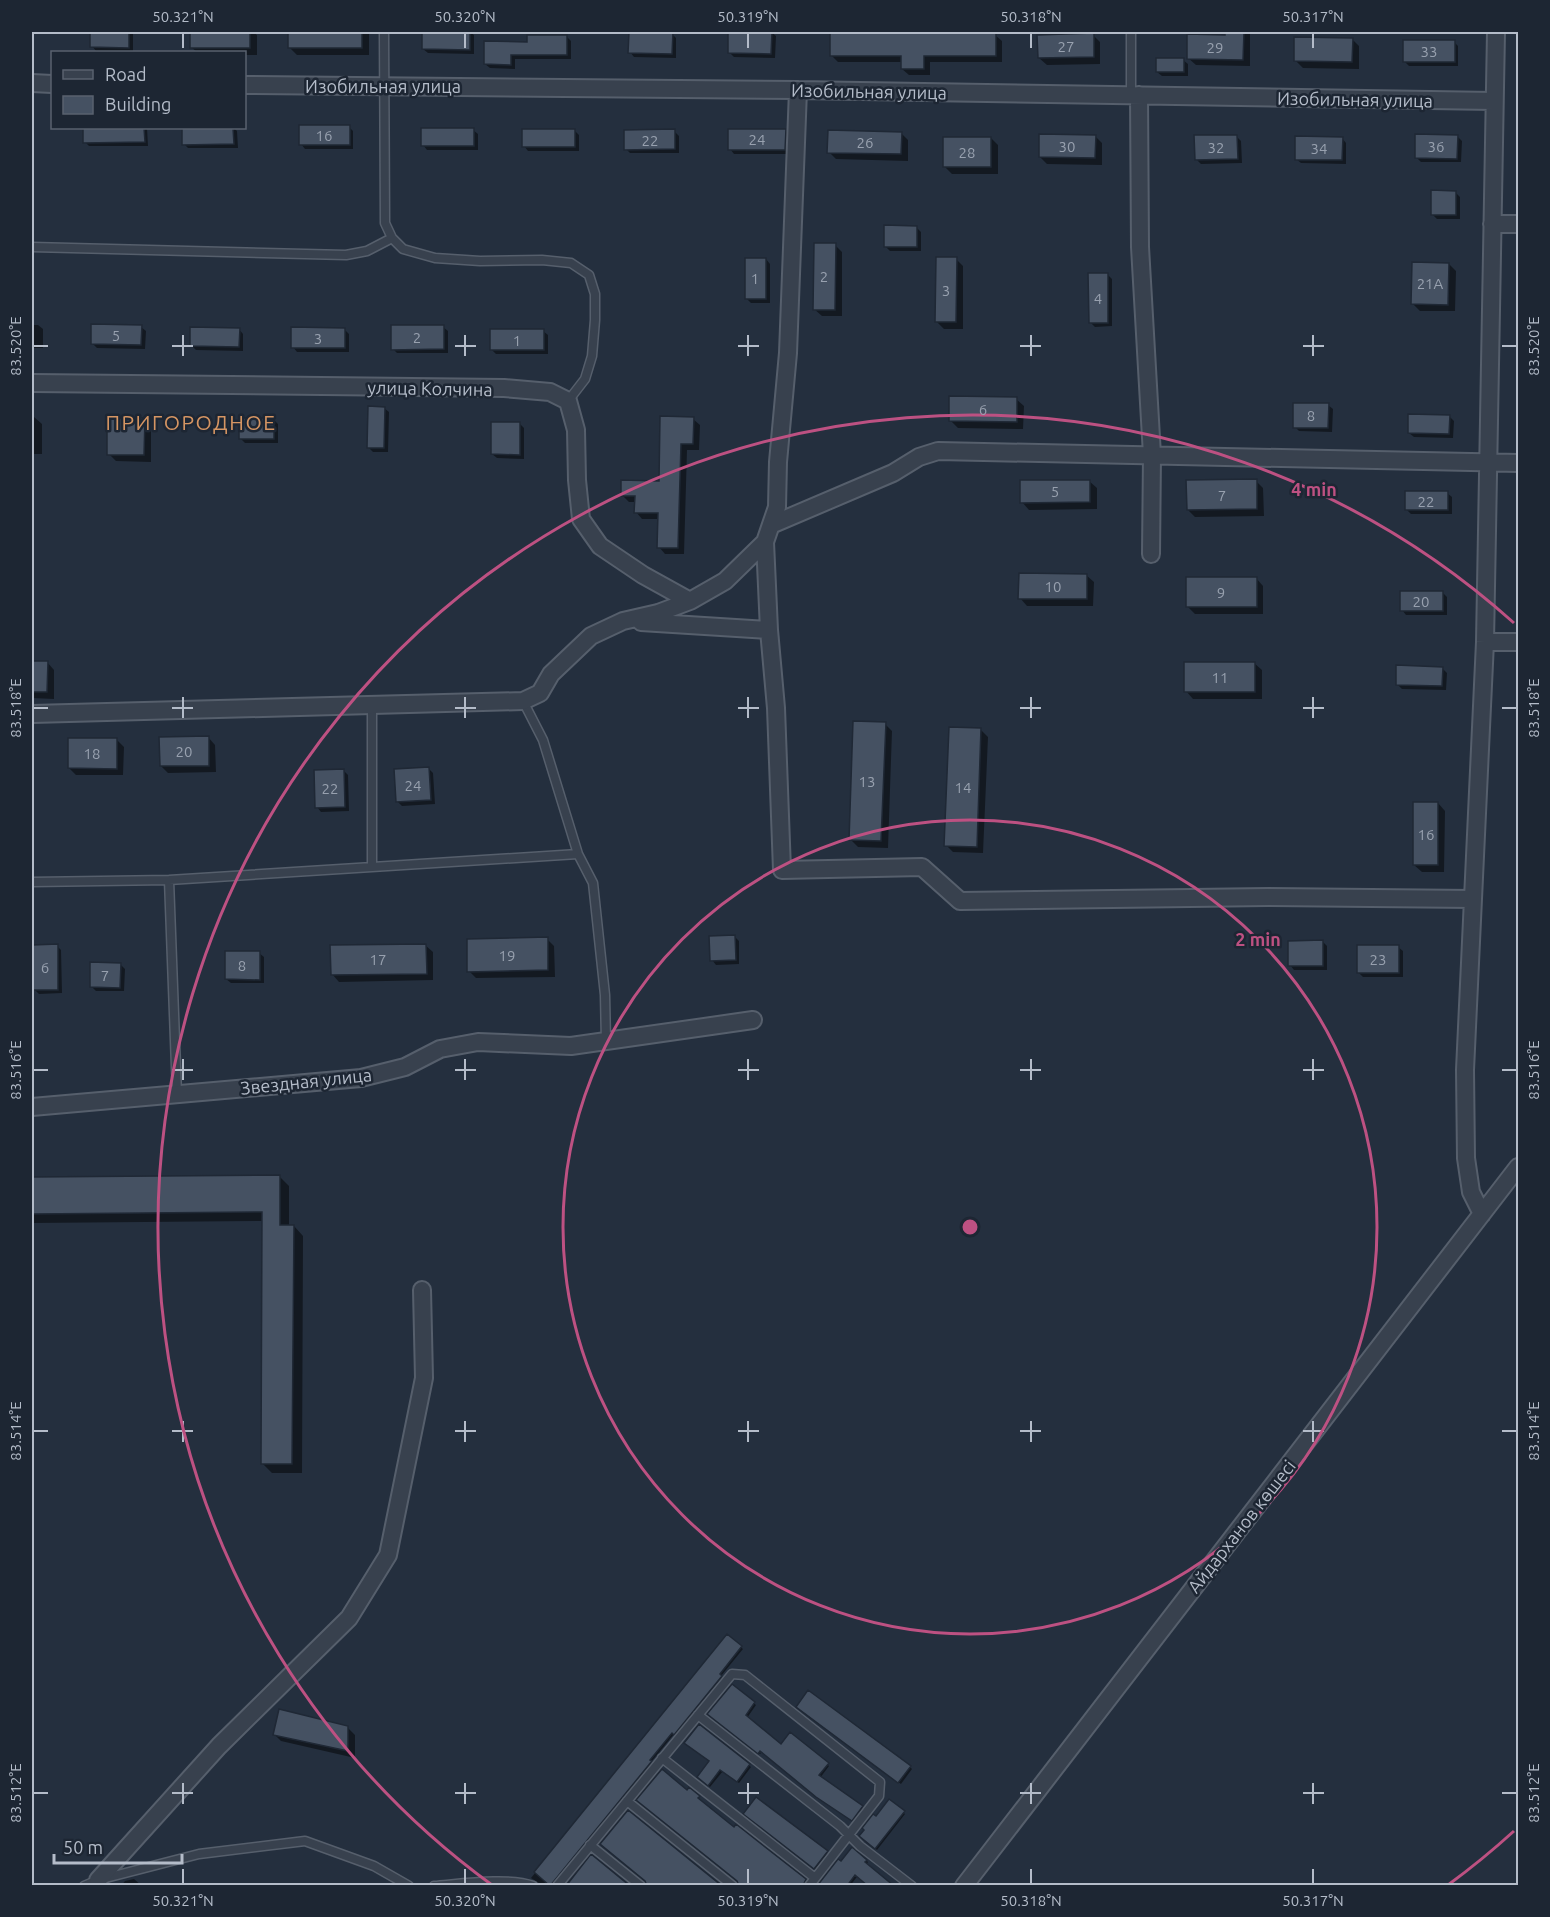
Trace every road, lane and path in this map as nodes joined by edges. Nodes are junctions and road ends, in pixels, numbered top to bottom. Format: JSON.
{"nodes":[{"id":1,"x":384,"y":32,"type":"edge"},
{"id":2,"x":1131,"y":32,"type":"edge"},
{"id":3,"x":1496,"y":32,"type":"edge"},
{"id":4,"x":32,"y":83,"type":"edge"},
{"id":5,"x":51,"y":84,"type":"edge"},
{"id":6,"x":246,"y":85,"type":"edge"},
{"id":7,"x":383,"y":86,"type":"junction"},
{"id":8,"x":798,"y":90,"type":"junction"},
{"id":9,"x":1135,"y":95,"type":"junction"},
{"id":10,"x":1494,"y":101,"type":"junction"},
{"id":11,"x":1492,"y":224,"type":"junction"},
{"id":12,"x":1518,"y":224,"type":"edge"},
{"id":13,"x":392,"y":238,"type":"junction"},
{"id":14,"x":32,"y":248,"type":"edge"},
{"id":15,"x":32,"y":383,"type":"edge"},
{"id":16,"x":568,"y":401,"type":"junction"},
{"id":17,"x":1152,"y":455,"type":"junction"},
{"id":18,"x":1488,"y":462,"type":"junction"},
{"id":19,"x":1518,"y":463,"type":"edge"},
{"id":20,"x":771,"y":525,"type":"junction"},
{"id":21,"x":765,"y":542,"type":"junction"},
{"id":22,"x":1151,"y":554,"type":"dead end"},
{"id":23,"x":690,"y":601,"type":"junction"},
{"id":24,"x":622,"y":621,"type":"junction"},
{"id":25,"x":769,"y":630,"type":"junction"},
{"id":26,"x":1485,"y":642,"type":"junction"},
{"id":27,"x":1518,"y":642,"type":"edge"},
{"id":28,"x":523,"y":701,"type":"junction"},
{"id":29,"x":372,"y":706,"type":"junction"},
{"id":30,"x":32,"y":714,"type":"edge"},
{"id":31,"x":578,"y":854,"type":"junction"},
{"id":32,"x":372,"y":867,"type":"junction"},
{"id":33,"x":169,"y":879,"type":"junction"},
{"id":34,"x":32,"y":882,"type":"edge"},
{"id":35,"x":1473,"y":899,"type":"junction"},
{"id":36,"x":753,"y":1020,"type":"dead end"},
{"id":37,"x":606,"y":1042,"type":"junction"},
{"id":38,"x":177,"y":1094,"type":"junction"},
{"id":39,"x":32,"y":1107,"type":"edge"},
{"id":40,"x":1518,"y":1167,"type":"edge"},
{"id":41,"x":1482,"y":1214,"type":"junction"},
{"id":42,"x":422,"y":1290,"type":"dead end"},
{"id":43,"x":698,"y":1715,"type":"junction"},
{"id":44,"x":662,"y":1758,"type":"junction"},
{"id":45,"x":627,"y":1801,"type":"junction"},
{"id":46,"x":849,"y":1835,"type":"junction"},
{"id":47,"x":590,"y":1845,"type":"junction"},
{"id":48,"x":815,"y":1878,"type":"junction"},
{"id":49,"x":91,"y":1883,"type":"edge"},
{"id":50,"x":409,"y":1886,"type":"edge"},
{"id":51,"x":434,"y":1886,"type":"edge"},
{"id":52,"x":533,"y":1886,"type":"edge"},
{"id":53,"x":557,"y":1886,"type":"edge"},
{"id":54,"x":641,"y":1886,"type":"edge"},
{"id":55,"x":733,"y":1886,"type":"edge"},
{"id":56,"x":809,"y":1886,"type":"edge"},
{"id":57,"x":912,"y":1886,"type":"edge"},
{"id":58,"x":964,"y":1886,"type":"edge"}],
"edges":[{"from":1,"to":7,"type":"lane"},
{"from":2,"to":9,"type":"lane"},
{"from":3,"to":10,"type":"street"},
{"from":4,"to":5,"type":"street"},
{"from":6,"to":7,"type":"street","name":"Изобильная улица"},
{"from":7,"to":8,"type":"street","name":"Изобильная улица"},
{"from":7,"to":13,"type":"lane"},
{"from":8,"to":9,"type":"street","name":"Изобильная улица"},
{"from":8,"to":20,"type":"street"},
{"from":9,"to":10,"type":"street","name":"Изобильная улица"},
{"from":9,"to":17,"type":"street"},
{"from":10,"to":11,"type":"street"},
{"from":11,"to":12,"type":"street"},
{"from":11,"to":18,"type":"street"},
{"from":13,"to":14,"type":"lane"},
{"from":13,"to":16,"type":"lane"},
{"from":15,"to":16,"type":"street","name":"улица Колчина"},
{"from":16,"to":23,"type":"street"},
{"from":17,"to":18,"type":"street"},
{"from":17,"to":20,"type":"street"},
{"from":17,"to":22,"type":"street"},
{"from":18,"to":19,"type":"street"},
{"from":18,"to":26,"type":"street"},
{"from":20,"to":21,"type":"street"},
{"from":21,"to":23,"type":"street"},
{"from":21,"to":25,"type":"street"},
{"from":23,"to":24,"type":"street"},
{"from":24,"to":25,"type":"street"},
{"from":24,"to":28,"type":"street"},
{"from":25,"to":35,"type":"street"},
{"from":26,"to":27,"type":"street"},
{"from":26,"to":35,"type":"street"},
{"from":28,"to":29,"type":"street"},
{"from":28,"to":31,"type":"lane"},
{"from":29,"to":30,"type":"street"},
{"from":29,"to":32,"type":"lane"},
{"from":31,"to":32,"type":"lane"},
{"from":31,"to":37,"type":"lane"},
{"from":32,"to":33,"type":"lane"},
{"from":33,"to":34,"type":"lane"},
{"from":33,"to":38,"type":"lane"},
{"from":35,"to":41,"type":"street"},
{"from":36,"to":37,"type":"street","name":"Звездная улица"},
{"from":37,"to":38,"type":"street","name":"Звездная улица"},
{"from":38,"to":39,"type":"street","name":"Звездная улица"},
{"from":40,"to":41,"type":"street","name":"Айдарханов көшесі"},
{"from":41,"to":58,"type":"street","name":"Айдарханов көшесі"},
{"from":42,"to":49,"type":"street"},
{"from":43,"to":44,"type":"lane"},
{"from":43,"to":46,"type":"lane"},
{"from":43,"to":46,"type":"lane"},
{"from":44,"to":45,"type":"lane"},
{"from":44,"to":48,"type":"lane"},
{"from":45,"to":47,"type":"lane"},
{"from":45,"to":55,"type":"lane"},
{"from":46,"to":48,"type":"lane"},
{"from":46,"to":57,"type":"lane"},
{"from":47,"to":53,"type":"lane"},
{"from":47,"to":54,"type":"lane"},
{"from":48,"to":56,"type":"lane"},
{"from":49,"to":50,"type":"lane"},
{"from":51,"to":52,"type":"lane"}]}
